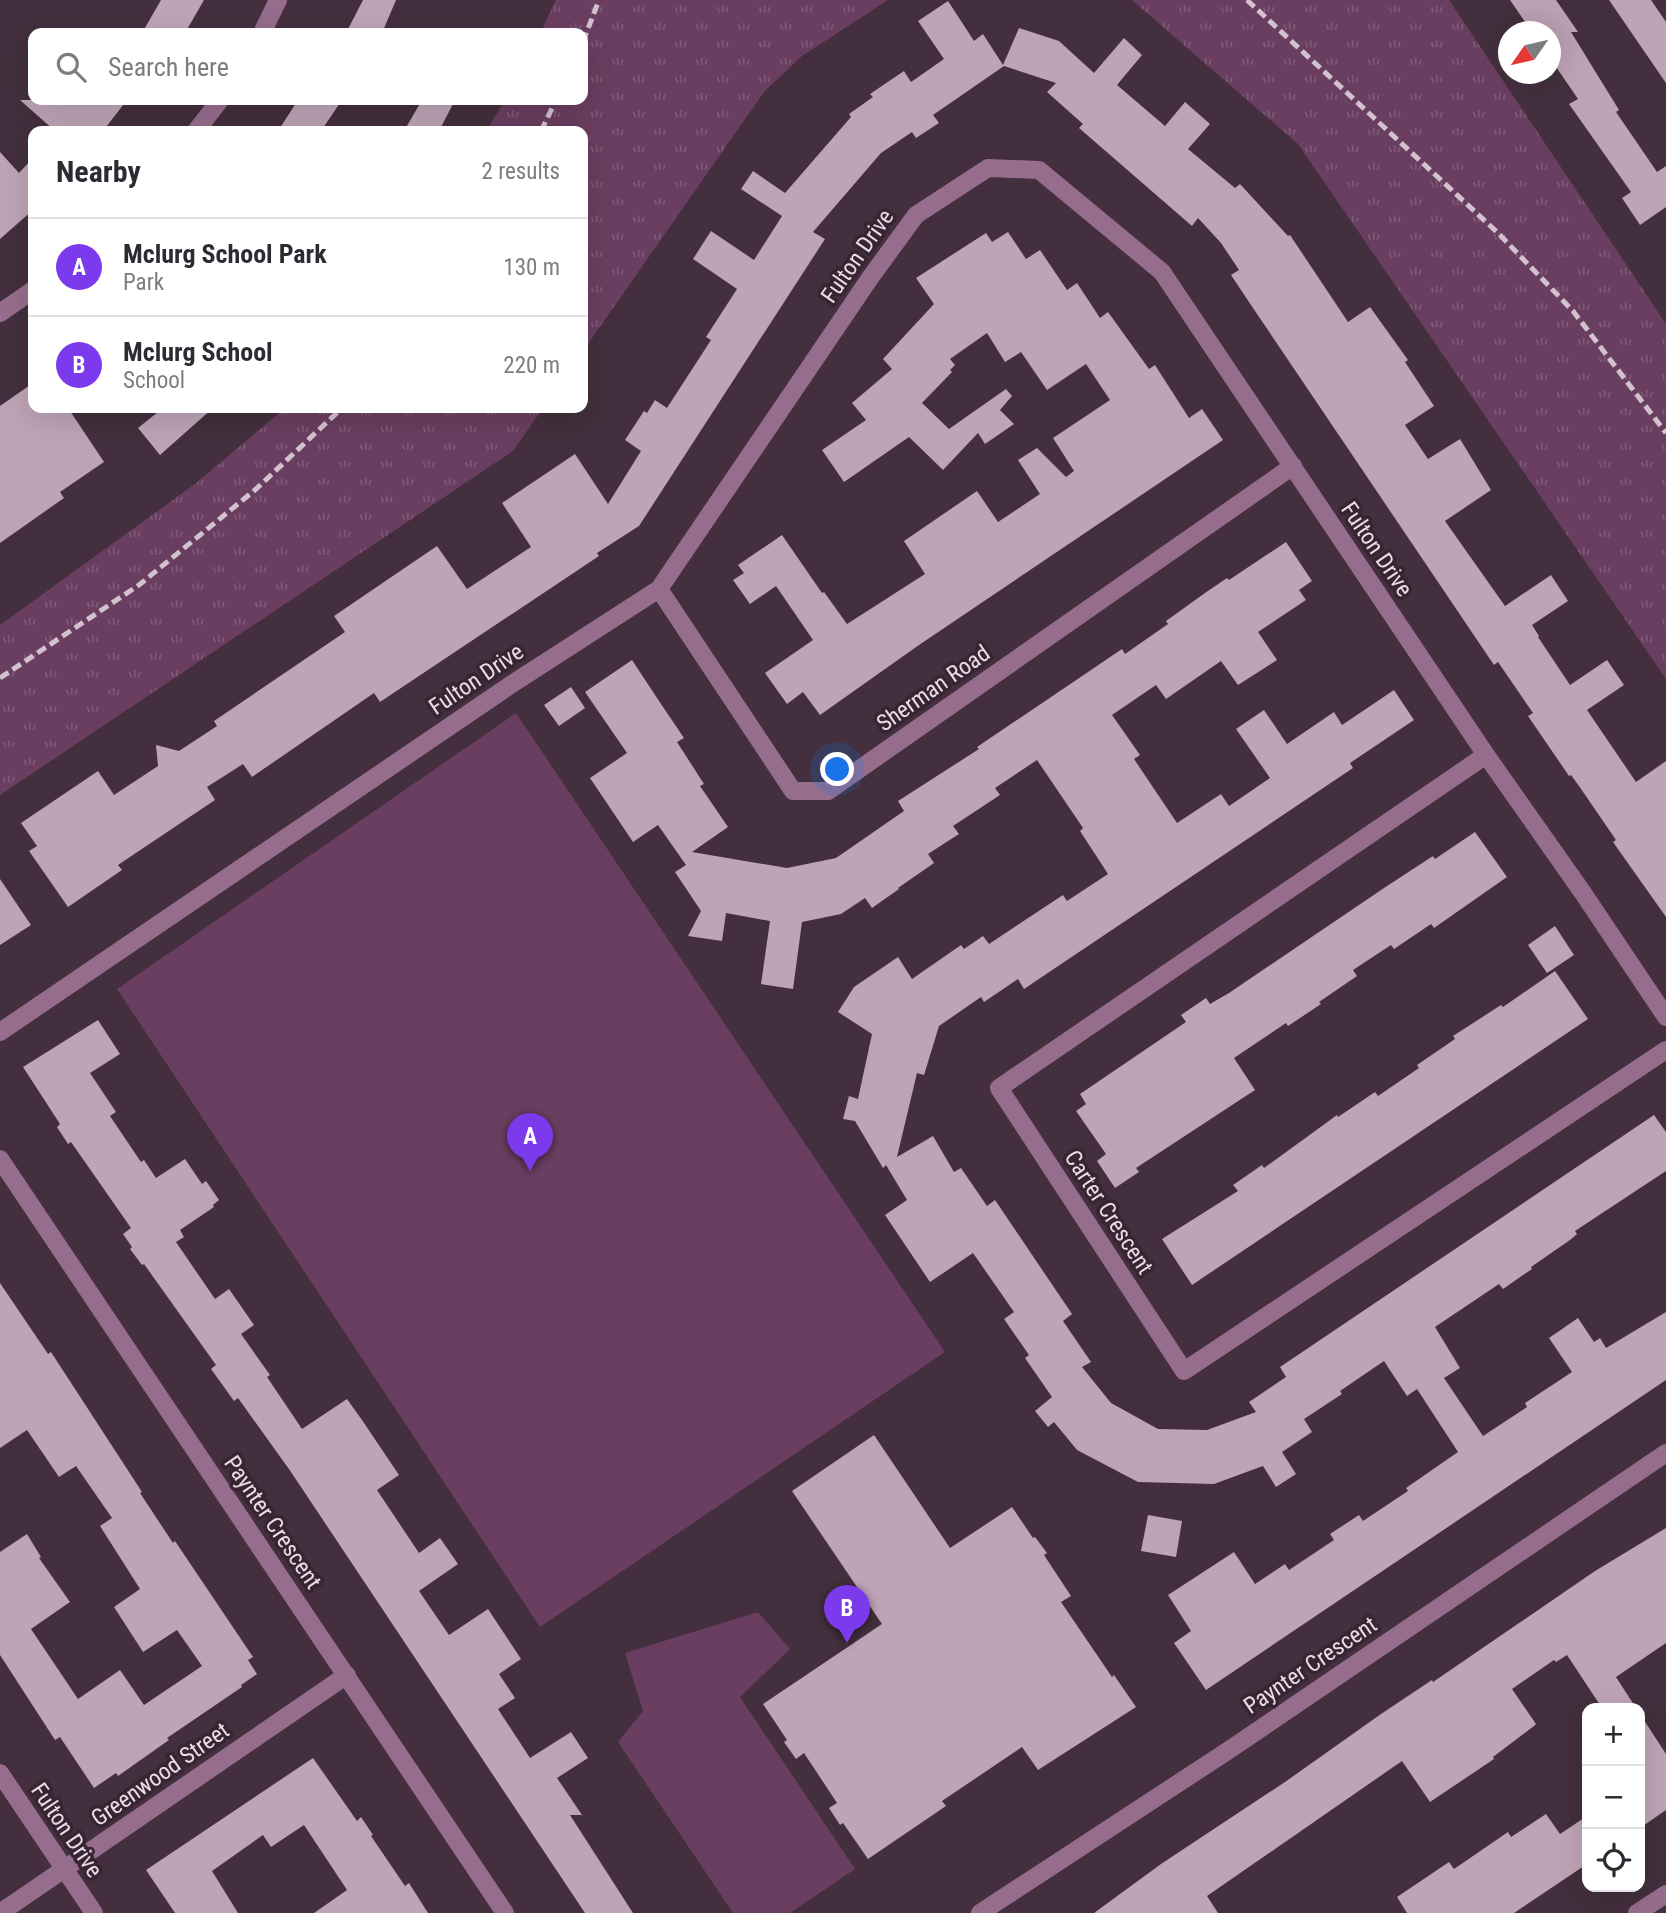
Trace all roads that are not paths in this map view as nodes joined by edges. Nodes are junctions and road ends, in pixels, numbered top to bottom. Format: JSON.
{"nodes":[{"id":1,"x":278,"y":0,"type":"edge"},
{"id":2,"x":264,"y":28,"type":"edge"},
{"id":3,"x":216,"y":105,"type":"edge"},
{"id":4,"x":200,"y":126,"type":"edge"},
{"id":5,"x":28,"y":293,"type":"edge"},
{"id":6,"x":0,"y":313,"type":"edge"},
{"id":7,"x":1293,"y":466,"type":"junction"},
{"id":8,"x":659,"y":589,"type":"junction"},
{"id":9,"x":1486,"y":755,"type":"junction"},
{"id":10,"x":1666,"y":1017,"type":"edge"},
{"id":11,"x":0,"y":1032,"type":"edge"},
{"id":12,"x":1666,"y":1050,"type":"edge"},
{"id":13,"x":0,"y":1159,"type":"edge"},
{"id":14,"x":1666,"y":1453,"type":"edge"},
{"id":15,"x":347,"y":1675,"type":"junction"},
{"id":16,"x":0,"y":1773,"type":"edge"},
{"id":17,"x":65,"y":1870,"type":"junction"},
{"id":18,"x":1666,"y":1894,"type":"edge"},
{"id":19,"x":1,"y":1913,"type":"edge"},
{"id":20,"x":94,"y":1913,"type":"edge"},
{"id":21,"x":505,"y":1913,"type":"edge"},
{"id":22,"x":980,"y":1913,"type":"edge"},
{"id":23,"x":1637,"y":1913,"type":"edge"}],
"edges":[{"from":1,"to":2,"type":"street"},
{"from":3,"to":4,"type":"street"},
{"from":5,"to":6,"type":"street"},
{"from":7,"to":8,"type":"street","name":"Sherman Road"},
{"from":7,"to":8,"type":"street","name":"Fulton Drive"},
{"from":7,"to":9,"type":"street","name":"Fulton Drive"},
{"from":8,"to":11,"type":"street","name":"Fulton Drive"},
{"from":9,"to":10,"type":"street","name":"Fulton Drive"},
{"from":9,"to":12,"type":"street","name":"Carter Crescent"},
{"from":13,"to":15,"type":"street","name":"Paynter Crescent"},
{"from":14,"to":22,"type":"street","name":"Paynter Crescent"},
{"from":15,"to":17,"type":"street","name":"Greenwood Street"},
{"from":15,"to":21,"type":"street","name":"Paynter Crescent"},
{"from":16,"to":17,"type":"street","name":"Fulton Drive"},
{"from":17,"to":19,"type":"street","name":"Greenwood Street"},
{"from":17,"to":20,"type":"street","name":"Fulton Drive"},
{"from":18,"to":23,"type":"street"}]}
